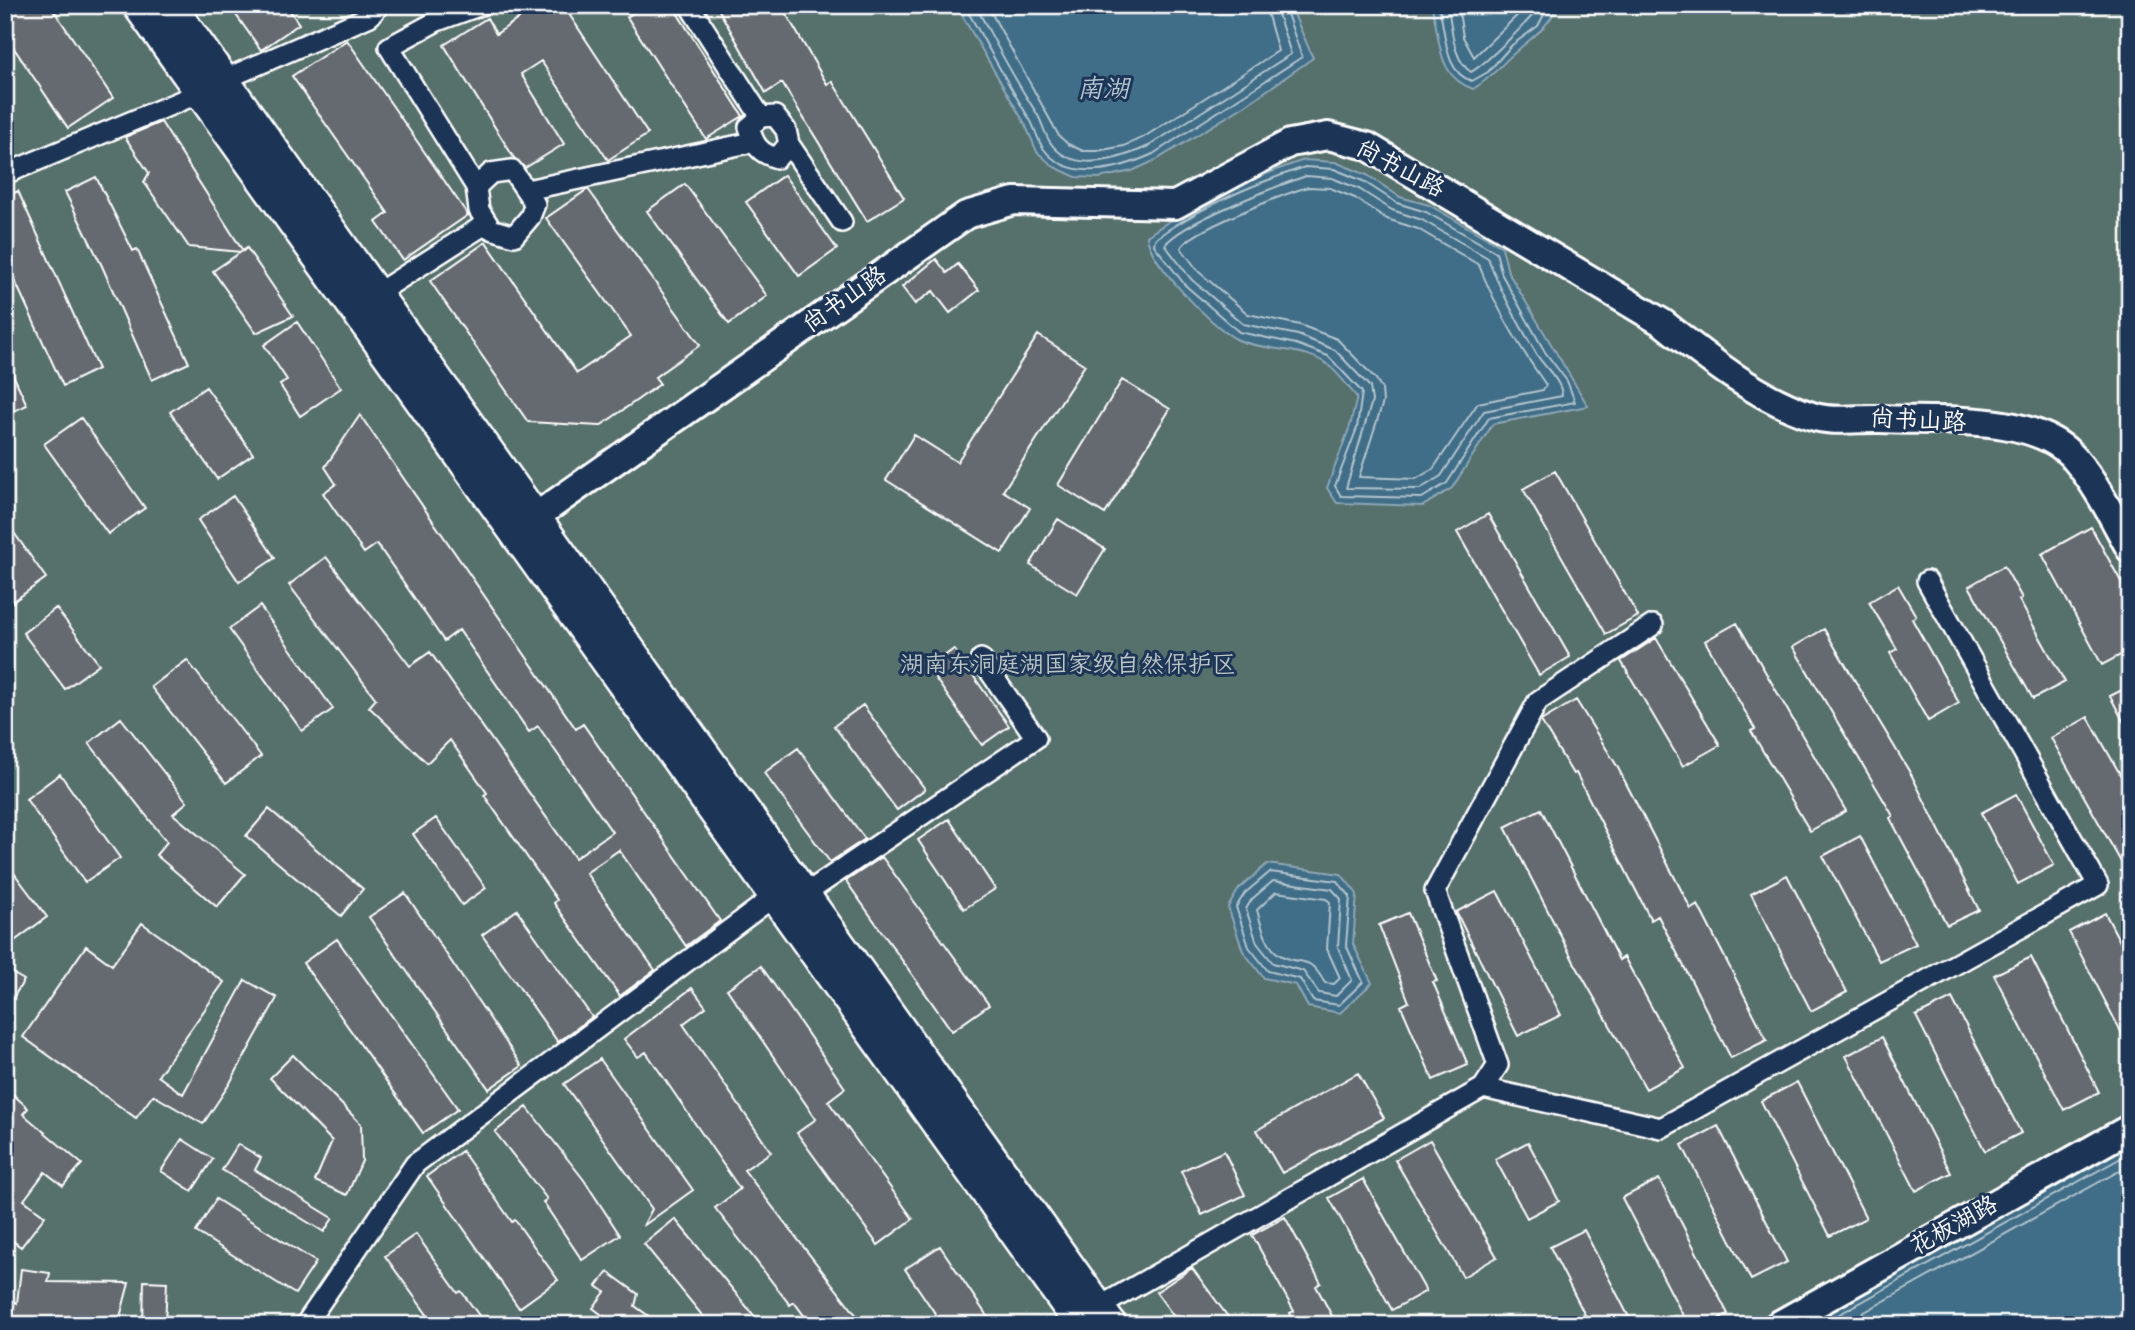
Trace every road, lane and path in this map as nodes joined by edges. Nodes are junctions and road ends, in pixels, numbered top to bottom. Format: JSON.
{"nodes":[{"id":1,"x":138,"y":5,"type":"edge"},
{"id":2,"x":170,"y":5,"type":"edge"},
{"id":3,"x":379,"y":5,"type":"edge"},
{"id":4,"x":481,"y":5,"type":"edge"},
{"id":5,"x":689,"y":5,"type":"edge"},
{"id":6,"x":213,"y":86,"type":"junction"},
{"id":7,"x":761,"y":117,"type":"junction"},
{"id":8,"x":753,"y":142,"type":"junction"},
{"id":9,"x":789,"y":144,"type":"junction"},
{"id":10,"x":5,"y":174,"type":"edge"},
{"id":11,"x":476,"y":187,"type":"junction"},
{"id":12,"x":527,"y":190,"type":"junction"},
{"id":13,"x":842,"y":222,"type":"dead end"},
{"id":14,"x":487,"y":223,"type":"junction"},
{"id":15,"x":376,"y":294,"type":"junction"},
{"id":16,"x":535,"y":517,"type":"junction"},
{"id":17,"x":2130,"y":549,"type":"edge"},
{"id":18,"x":1927,"y":581,"type":"dead end"},
{"id":19,"x":1653,"y":625,"type":"dead end"},
{"id":20,"x":981,"y":659,"type":"dead end"},
{"id":21,"x":791,"y":895,"type":"junction"},
{"id":22,"x":1483,"y":1088,"type":"junction"},
{"id":23,"x":2130,"y":1128,"type":"edge"},
{"id":24,"x":1097,"y":1319,"type":"edge"},
{"id":25,"x":306,"y":1325,"type":"edge"},
{"id":26,"x":1778,"y":1325,"type":"edge"}],
"edges":[{"from":1,"to":6,"type":"main road"},
{"from":2,"to":6,"type":"main road"},
{"from":3,"to":6,"type":"street"},
{"from":4,"to":11,"type":"street"},
{"from":5,"to":7,"type":"street"},
{"from":6,"to":10,"type":"street"},
{"from":6,"to":15,"type":"main road"},
{"from":6,"to":21,"type":"main road"},
{"from":7,"to":8,"type":"street"},
{"from":7,"to":9,"type":"street"},
{"from":8,"to":9,"type":"street"},
{"from":8,"to":12,"type":"street"},
{"from":9,"to":13,"type":"street"},
{"from":11,"to":12,"type":"street"},
{"from":11,"to":14,"type":"street"},
{"from":12,"to":14,"type":"street"},
{"from":14,"to":15,"type":"street"},
{"from":15,"to":16,"type":"main road"},
{"from":16,"to":17,"type":"street","name":"尚书山路"},
{"from":16,"to":21,"type":"main road"},
{"from":18,"to":22,"type":"street"},
{"from":19,"to":22,"type":"street"},
{"from":20,"to":21,"type":"street"},
{"from":21,"to":24,"type":"main road"},
{"from":21,"to":25,"type":"street"},
{"from":22,"to":24,"type":"street"},
{"from":23,"to":26,"type":"street","name":"花板湖路"}]}
